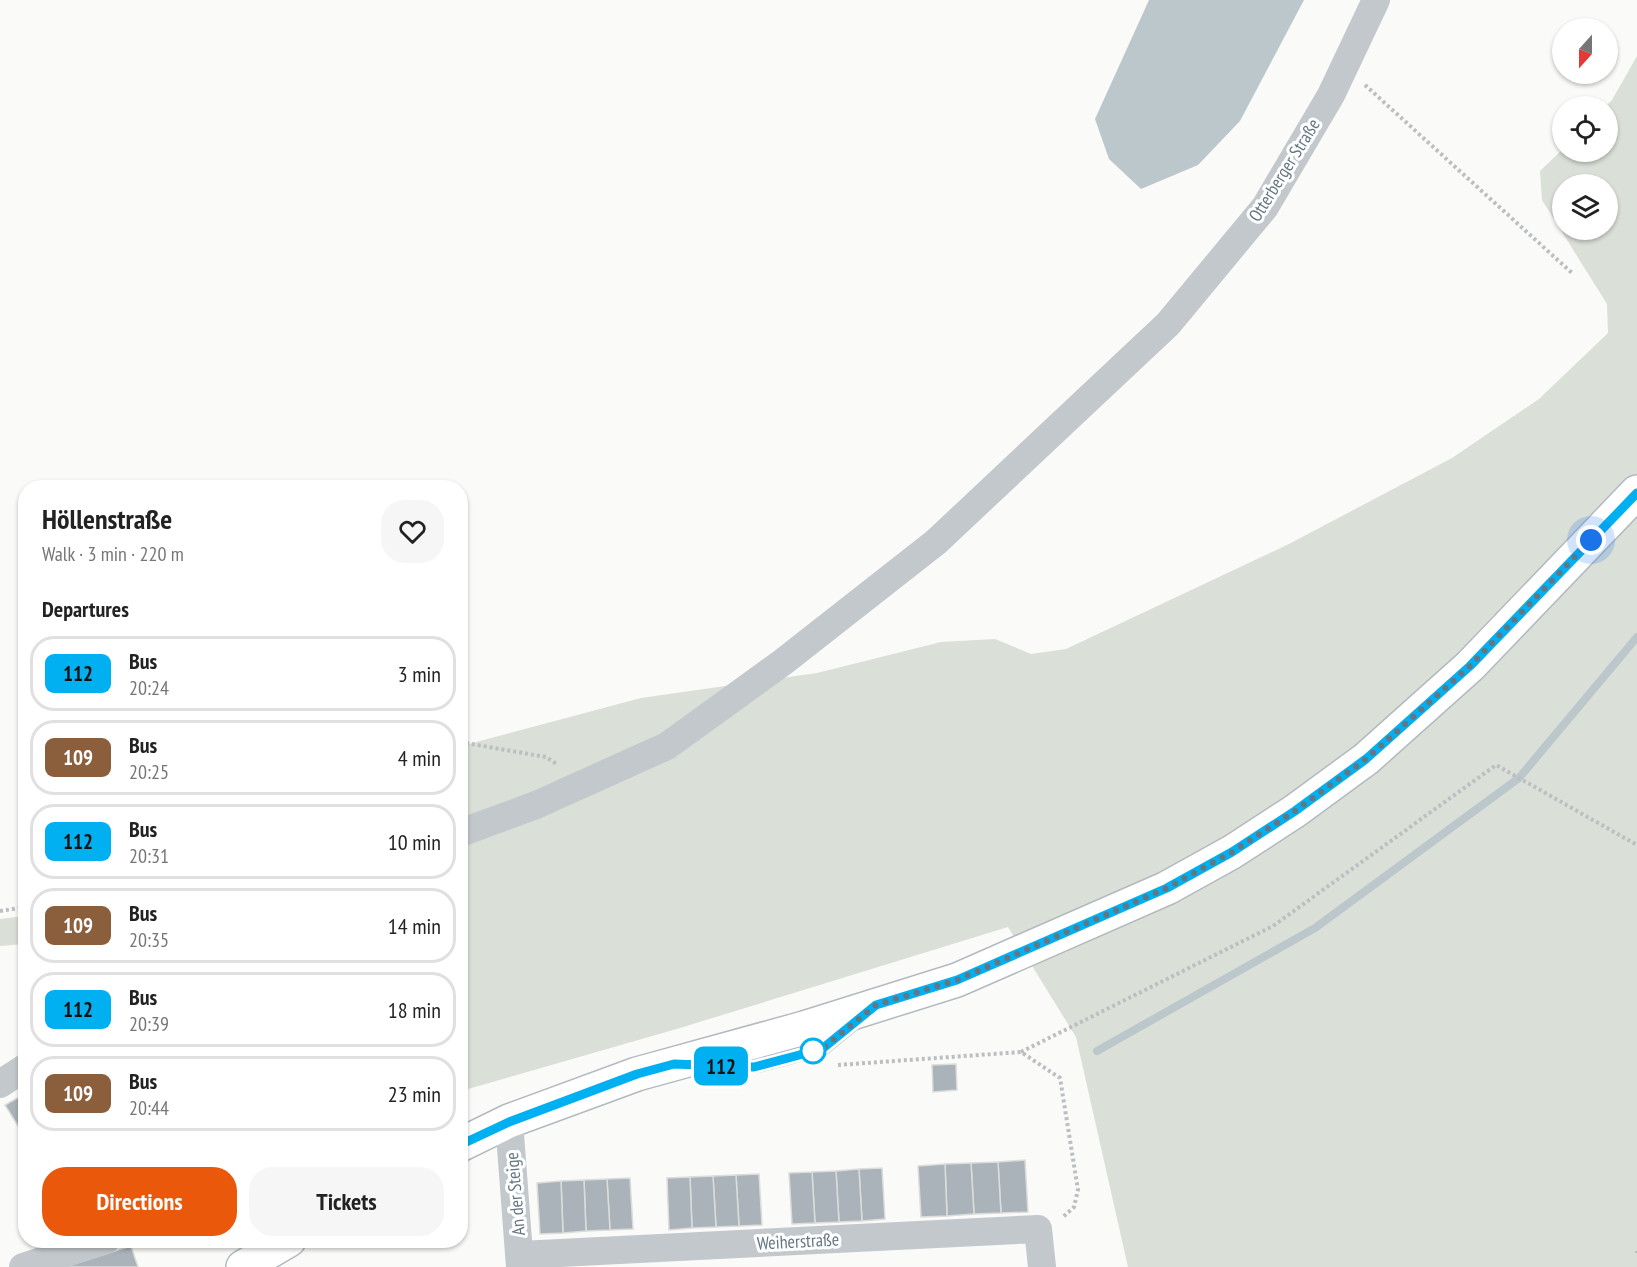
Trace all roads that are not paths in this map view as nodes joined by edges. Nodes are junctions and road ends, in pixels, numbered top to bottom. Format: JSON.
{"nodes":[{"id":1,"x":1376,"y":0,"type":"edge"},
{"id":2,"x":1637,"y":492,"type":"edge"},
{"id":3,"x":468,"y":830,"type":"edge"},
{"id":4,"x":18,"y":1072,"type":"edge"},
{"id":5,"x":0,"y":1084,"type":"edge"},
{"id":6,"x":509,"y":1122,"type":"junction"},
{"id":7,"x":468,"y":1134,"type":"edge"},
{"id":8,"x":81,"y":1248,"type":"edge"},
{"id":9,"x":275,"y":1248,"type":"edge"},
{"id":10,"x":520,"y":1261,"type":"edge"},
{"id":11,"x":23,"y":1267,"type":"edge"},
{"id":12,"x":243,"y":1267,"type":"edge"},
{"id":13,"x":1042,"y":1267,"type":"edge"}],
"edges":[{"from":1,"to":3,"type":"street","name":"Otterberger Straße"},
{"from":2,"to":6,"type":"main road"},
{"from":4,"to":5,"type":"street"},
{"from":6,"to":7,"type":"main road"},
{"from":6,"to":10,"type":"street","name":"An der Steige"},
{"from":8,"to":11,"type":"street"},
{"from":9,"to":12,"type":"main road"},
{"from":10,"to":13,"type":"street","name":"Weiherstraße"}]}
